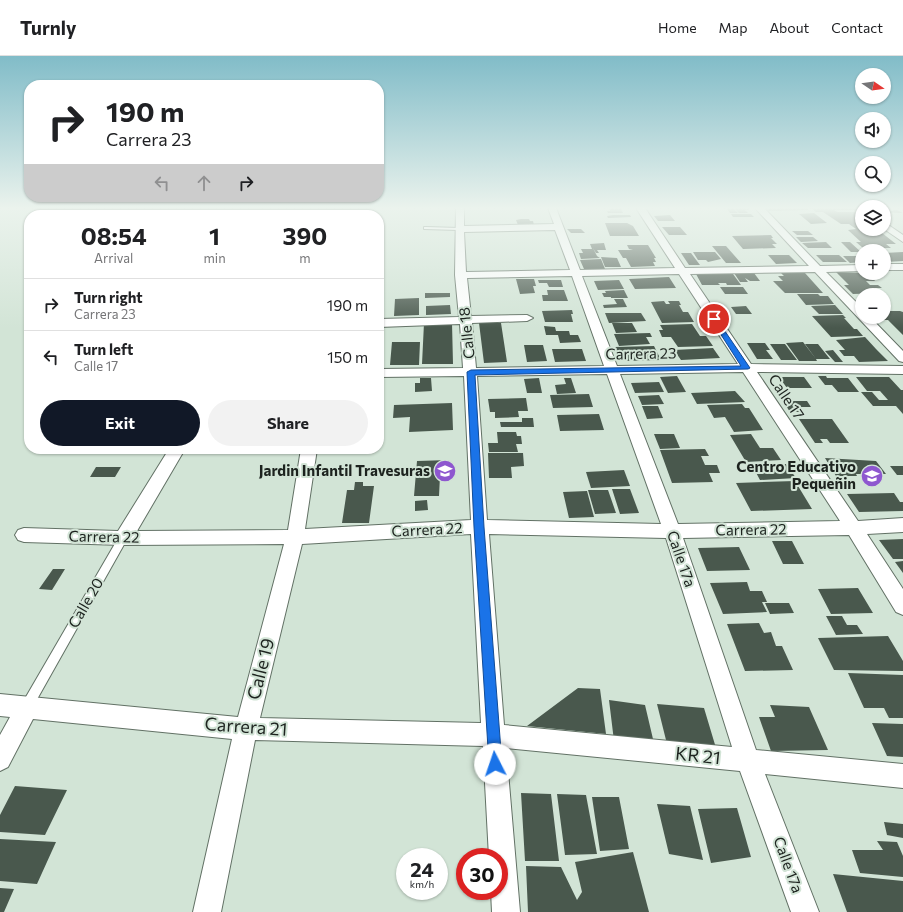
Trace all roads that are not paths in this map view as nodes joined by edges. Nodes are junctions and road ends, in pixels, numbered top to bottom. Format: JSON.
{"nodes":[{"id":1,"x":459,"y":248,"type":"edge"},
{"id":2,"x":566,"y":248,"type":"edge"},
{"id":3,"x":667,"y":248,"type":"edge"},
{"id":4,"x":797,"y":248,"type":"edge"},
{"id":5,"x":891,"y":267,"type":"edge"},
{"id":6,"x":903,"y":267,"type":"edge"},
{"id":7,"x":855,"y":268,"type":"edge"},
{"id":8,"x":818,"y":269,"type":"junction"},
{"id":9,"x":682,"y":271,"type":"junction"},
{"id":10,"x":577,"y":274,"type":"junction"},
{"id":11,"x":460,"y":275,"type":"junction"},
{"id":12,"x":855,"y":308,"type":"edge"},
{"id":13,"x":527,"y":318,"type":"dead end"},
{"id":14,"x":466,"y":319,"type":"junction"},
{"id":15,"x":384,"y":323,"type":"edge"},
{"id":16,"x":871,"y":324,"type":"edge"},
{"id":17,"x":903,"y":358,"type":"edge"},
{"id":18,"x":746,"y":368,"type":"junction"},
{"id":19,"x":903,"y":370,"type":"edge"},
{"id":20,"x":612,"y":371,"type":"junction"},
{"id":21,"x":471,"y":372,"type":"junction"},
{"id":22,"x":384,"y":373,"type":"edge"},
{"id":23,"x":174,"y":454,"type":"edge"},
{"id":24,"x":308,"y":454,"type":"edge"},
{"id":25,"x":903,"y":525,"type":"edge"},
{"id":26,"x":479,"y":527,"type":"junction"},
{"id":27,"x":854,"y":528,"type":"junction"},
{"id":28,"x":672,"y":531,"type":"junction"},
{"id":29,"x":24,"y":535,"type":"dead end"},
{"id":30,"x":295,"y":537,"type":"junction"},
{"id":31,"x":123,"y":538,"type":"junction"},
{"id":32,"x":903,"y":606,"type":"edge"},
{"id":33,"x":0,"y":705,"type":"edge"},
{"id":34,"x":27,"y":707,"type":"junction"},
{"id":35,"x":246,"y":729,"type":"junction"},
{"id":36,"x":493,"y":735,"type":"junction"},
{"id":37,"x":0,"y":759,"type":"edge"},
{"id":38,"x":748,"y":761,"type":"junction"},
{"id":39,"x":903,"y":776,"type":"edge"},
{"id":40,"x":207,"y":912,"type":"edge"},
{"id":41,"x":506,"y":912,"type":"edge"},
{"id":42,"x":805,"y":912,"type":"edge"}],
"edges":[{"from":1,"to":11,"type":"street","name":"Calle 18"},
{"from":2,"to":10,"type":"street","name":"Calle 17a"},
{"from":3,"to":9,"type":"street","name":"Calle 17"},
{"from":4,"to":8,"type":"street"},
{"from":5,"to":6,"type":"street"},
{"from":7,"to":8,"type":"street"},
{"from":8,"to":9,"type":"street"},
{"from":8,"to":12,"type":"street"},
{"from":9,"to":10,"type":"street"},
{"from":9,"to":18,"type":"street","name":"Calle 17"},
{"from":10,"to":11,"type":"street"},
{"from":10,"to":20,"type":"street","name":"Calle 17a"},
{"from":11,"to":14,"type":"street","name":"Calle 18"},
{"from":13,"to":14,"type":"street"},
{"from":14,"to":15,"type":"street"},
{"from":14,"to":21,"type":"street","name":"Calle 18"},
{"from":16,"to":17,"type":"street"},
{"from":18,"to":19,"type":"street","name":"Carrera 23"},
{"from":18,"to":20,"type":"street","name":"Carrera 23"},
{"from":18,"to":27,"type":"street","name":"Calle 17"},
{"from":20,"to":21,"type":"street","name":"Carrera 23"},
{"from":20,"to":28,"type":"street","name":"Calle 17a"},
{"from":21,"to":22,"type":"street","name":"Carrera 23"},
{"from":21,"to":26,"type":"street","name":"Calle 18"},
{"from":23,"to":31,"type":"street","name":"Calle 20"},
{"from":24,"to":30,"type":"street","name":"Calle 19"},
{"from":25,"to":27,"type":"street","name":"Carrera 22"},
{"from":26,"to":28,"type":"street","name":"Carrera 22"},
{"from":26,"to":30,"type":"street","name":"Carrera 22"},
{"from":26,"to":36,"type":"street","name":"Calle 18"},
{"from":27,"to":28,"type":"street","name":"Carrera 22"},
{"from":27,"to":32,"type":"street","name":"Calle 17"},
{"from":28,"to":38,"type":"street","name":"Calle 17a"},
{"from":29,"to":31,"type":"street","name":"Carrera 22"},
{"from":30,"to":31,"type":"street","name":"Carrera 22"},
{"from":30,"to":35,"type":"street","name":"Calle 19"},
{"from":31,"to":34,"type":"lane","name":"Calle 20"},
{"from":33,"to":34,"type":"street","name":"Carrera 21"},
{"from":34,"to":35,"type":"street","name":"Carrera 21"},
{"from":34,"to":37,"type":"street","name":"Calle 20"},
{"from":35,"to":36,"type":"street","name":"Carrera 21"},
{"from":35,"to":40,"type":"street","name":"Calle 19"},
{"from":36,"to":38,"type":"street","name":"KR 21"},
{"from":36,"to":41,"type":"street","name":"Calle 18"},
{"from":38,"to":39,"type":"street","name":"KR 21"},
{"from":38,"to":42,"type":"street","name":"Calle 17a"}]}
